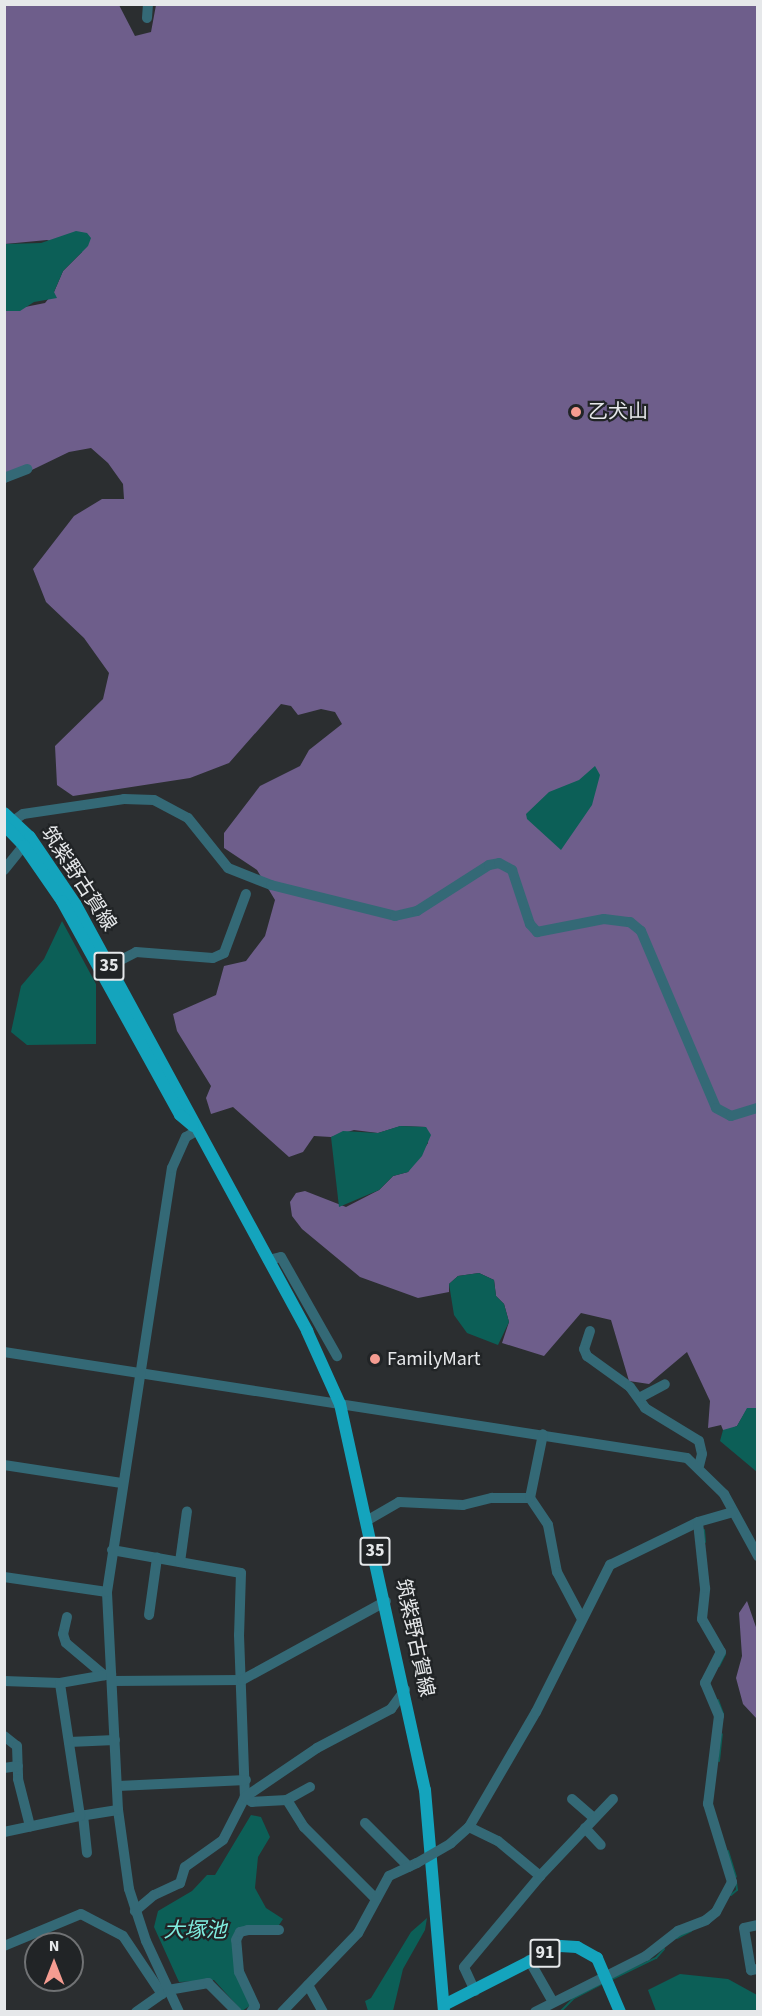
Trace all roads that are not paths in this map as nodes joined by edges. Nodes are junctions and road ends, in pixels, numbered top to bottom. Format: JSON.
{"nodes":[{"id":1,"x":148,"y":4,"type":"edge"},
{"id":2,"x":147,"y":18,"type":"dead end"},
{"id":3,"x":27,"y":469,"type":"dead end"},
{"id":4,"x":4,"y":477,"type":"edge"},
{"id":5,"x":7,"y":821,"type":"edge"},
{"id":6,"x":27,"y":841,"type":"junction"},
{"id":7,"x":4,"y":870,"type":"edge"},
{"id":8,"x":246,"y":894,"type":"dead end"},
{"id":9,"x":109,"y":966,"type":"junction"},
{"id":10,"x":758,"y":1108,"type":"edge"},
{"id":11,"x":198,"y":1130,"type":"junction"},
{"id":12,"x":268,"y":1260,"type":"junction"},
{"id":13,"x":590,"y":1331,"type":"dead end"},
{"id":14,"x":4,"y":1352,"type":"edge"},
{"id":15,"x":337,"y":1356,"type":"dead end"},
{"id":16,"x":139,"y":1374,"type":"junction"},
{"id":17,"x":665,"y":1384,"type":"dead end"},
{"id":18,"x":641,"y":1398,"type":"junction"},
{"id":19,"x":339,"y":1404,"type":"junction"},
{"id":20,"x":543,"y":1434,"type":"junction"},
{"id":21,"x":4,"y":1465,"type":"edge"},
{"id":22,"x":699,"y":1466,"type":"junction"},
{"id":23,"x":122,"y":1483,"type":"junction"},
{"id":24,"x":530,"y":1498,"type":"junction"},
{"id":25,"x":187,"y":1511,"type":"dead end"},
{"id":26,"x":732,"y":1512,"type":"junction"},
{"id":27,"x":368,"y":1520,"type":"junction"},
{"id":28,"x":698,"y":1522,"type":"junction"},
{"id":29,"x":112,"y":1550,"type":"junction"},
{"id":30,"x":758,"y":1556,"type":"edge"},
{"id":31,"x":157,"y":1558,"type":"junction"},
{"id":32,"x":180,"y":1562,"type":"junction"},
{"id":33,"x":4,"y":1577,"type":"edge"},
{"id":34,"x":107,"y":1592,"type":"junction"},
{"id":35,"x":386,"y":1601,"type":"junction"},
{"id":36,"x":149,"y":1615,"type":"dead end"},
{"id":37,"x":67,"y":1617,"type":"dead end"},
{"id":38,"x":582,"y":1619,"type":"junction"},
{"id":39,"x":109,"y":1677,"type":"junction"},
{"id":40,"x":242,"y":1680,"type":"junction"},
{"id":41,"x":4,"y":1681,"type":"edge"},
{"id":42,"x":60,"y":1683,"type":"junction"},
{"id":43,"x":405,"y":1690,"type":"junction"},
{"id":44,"x":4,"y":1736,"type":"edge"},
{"id":45,"x":115,"y":1740,"type":"junction"},
{"id":46,"x":69,"y":1742,"type":"junction"},
{"id":47,"x":18,"y":1766,"type":"junction"},
{"id":48,"x":4,"y":1768,"type":"edge"},
{"id":49,"x":246,"y":1780,"type":"junction"},
{"id":50,"x":118,"y":1786,"type":"junction"},
{"id":51,"x":310,"y":1786,"type":"dead end"},
{"id":52,"x":245,"y":1797,"type":"junction"},
{"id":53,"x":572,"y":1799,"type":"dead end"},
{"id":54,"x":613,"y":1799,"type":"dead end"},
{"id":55,"x":287,"y":1800,"type":"junction"},
{"id":56,"x":118,"y":1809,"type":"junction"},
{"id":57,"x":82,"y":1816,"type":"junction"},
{"id":58,"x":594,"y":1818,"type":"junction"},
{"id":59,"x":365,"y":1823,"type":"dead end"},
{"id":60,"x":30,"y":1826,"type":"junction"},
{"id":61,"x":469,"y":1827,"type":"junction"},
{"id":62,"x":585,"y":1828,"type":"junction"},
{"id":63,"x":4,"y":1832,"type":"edge"},
{"id":64,"x":601,"y":1845,"type":"dead end"},
{"id":65,"x":87,"y":1853,"type":"dead end"},
{"id":66,"x":413,"y":1865,"type":"junction"},
{"id":67,"x":540,"y":1876,"type":"junction"},
{"id":68,"x":376,"y":1899,"type":"junction"},
{"id":69,"x":135,"y":1911,"type":"junction"},
{"id":70,"x":758,"y":1925,"type":"edge"},
{"id":71,"x":279,"y":1930,"type":"dead end"},
{"id":72,"x":5,"y":1944,"type":"edge"},
{"id":73,"x":529,"y":1960,"type":"junction"},
{"id":74,"x":758,"y":1969,"type":"edge"},
{"id":75,"x":606,"y":1976,"type":"junction"},
{"id":76,"x":308,"y":1985,"type":"junction"},
{"id":77,"x":475,"y":1991,"type":"junction"},
{"id":78,"x":165,"y":1992,"type":"junction"},
{"id":79,"x":553,"y":2002,"type":"junction"},
{"id":80,"x":444,"y":2008,"type":"edge"},
{"id":81,"x":136,"y":2012,"type":"edge"},
{"id":82,"x":179,"y":2012,"type":"edge"},
{"id":83,"x":237,"y":2012,"type":"edge"},
{"id":84,"x":251,"y":2012,"type":"edge"},
{"id":85,"x":282,"y":2012,"type":"edge"},
{"id":86,"x":323,"y":2012,"type":"edge"},
{"id":87,"x":535,"y":2012,"type":"edge"},
{"id":88,"x":620,"y":2012,"type":"edge"}],
"edges":[{"from":1,"to":2,"type":"street"},
{"from":3,"to":4,"type":"street"},
{"from":5,"to":6,"type":"main road","name":"筑紫野古賀線","number":"35"},
{"from":5,"to":10,"type":"street"},
{"from":6,"to":7,"type":"street"},
{"from":6,"to":9,"type":"main road","name":"筑紫野古賀線","number":"35"},
{"from":6,"to":11,"type":"main road","name":"筑紫野古賀線","number":"35"},
{"from":8,"to":9,"type":"street"},
{"from":9,"to":11,"type":"main road","name":"筑紫野古賀線","number":"35"},
{"from":11,"to":12,"type":"main road","name":"筑紫野古賀線","number":"35"},
{"from":11,"to":16,"type":"street"},
{"from":12,"to":15,"type":"street"},
{"from":12,"to":19,"type":"main road","name":"筑紫野古賀線","number":"35"},
{"from":13,"to":18,"type":"street"},
{"from":14,"to":16,"type":"street"},
{"from":16,"to":19,"type":"street"},
{"from":16,"to":23,"type":"street"},
{"from":17,"to":18,"type":"street"},
{"from":18,"to":22,"type":"street"},
{"from":19,"to":20,"type":"street"},
{"from":19,"to":27,"type":"main road","name":"筑紫野古賀線","number":"35"},
{"from":20,"to":22,"type":"street"},
{"from":20,"to":24,"type":"street"},
{"from":21,"to":23,"type":"street"},
{"from":22,"to":26,"type":"street"},
{"from":23,"to":29,"type":"street"},
{"from":24,"to":27,"type":"street"},
{"from":24,"to":38,"type":"street"},
{"from":25,"to":32,"type":"street"},
{"from":26,"to":28,"type":"street"},
{"from":26,"to":30,"type":"street"},
{"from":27,"to":35,"type":"main road","name":"筑紫野古賀線","number":"35"},
{"from":28,"to":38,"type":"street"},
{"from":28,"to":75,"type":"street"},
{"from":29,"to":31,"type":"street"},
{"from":29,"to":34,"type":"street"},
{"from":31,"to":32,"type":"street"},
{"from":31,"to":36,"type":"street"},
{"from":32,"to":40,"type":"street"},
{"from":33,"to":34,"type":"street"},
{"from":34,"to":39,"type":"street"},
{"from":35,"to":40,"type":"street"},
{"from":35,"to":43,"type":"main road","name":"筑紫野古賀線","number":"35"},
{"from":37,"to":39,"type":"street"},
{"from":38,"to":61,"type":"street"},
{"from":39,"to":40,"type":"street"},
{"from":39,"to":42,"type":"street"},
{"from":39,"to":45,"type":"street"},
{"from":40,"to":49,"type":"street"},
{"from":41,"to":42,"type":"street"},
{"from":42,"to":46,"type":"street"},
{"from":43,"to":52,"type":"street"},
{"from":43,"to":80,"type":"main road","name":"筑紫野古賀線","number":"35"},
{"from":44,"to":47,"type":"street"},
{"from":45,"to":46,"type":"street"},
{"from":45,"to":50,"type":"street"},
{"from":46,"to":57,"type":"street"},
{"from":47,"to":48,"type":"street"},
{"from":47,"to":60,"type":"street"},
{"from":49,"to":50,"type":"street"},
{"from":49,"to":52,"type":"street"},
{"from":50,"to":56,"type":"street"},
{"from":51,"to":55,"type":"street"},
{"from":52,"to":55,"type":"street"},
{"from":52,"to":69,"type":"street"},
{"from":53,"to":58,"type":"street"},
{"from":54,"to":58,"type":"street"},
{"from":55,"to":68,"type":"street"},
{"from":56,"to":57,"type":"street"},
{"from":56,"to":69,"type":"street"},
{"from":57,"to":60,"type":"street"},
{"from":57,"to":65,"type":"street"},
{"from":58,"to":62,"type":"street"},
{"from":59,"to":66,"type":"street"},
{"from":60,"to":63,"type":"street"},
{"from":61,"to":66,"type":"street","bridge":true},
{"from":61,"to":67,"type":"street"},
{"from":62,"to":64,"type":"street"},
{"from":62,"to":67,"type":"street"},
{"from":66,"to":68,"type":"street"},
{"from":67,"to":77,"type":"street"},
{"from":68,"to":76,"type":"street"},
{"from":69,"to":78,"type":"street"},
{"from":70,"to":74,"type":"street"},
{"from":71,"to":84,"type":"street"},
{"from":72,"to":78,"type":"street"},
{"from":73,"to":75,"type":"main road","number":"91"},
{"from":73,"to":77,"type":"main road","number":"91"},
{"from":73,"to":79,"type":"street"},
{"from":75,"to":79,"type":"street"},
{"from":75,"to":88,"type":"main road","number":"91"},
{"from":76,"to":85,"type":"street"},
{"from":76,"to":86,"type":"street"},
{"from":77,"to":80,"type":"main road","number":"91"},
{"from":78,"to":81,"type":"street"},
{"from":78,"to":82,"type":"street"},
{"from":78,"to":83,"type":"street"},
{"from":79,"to":87,"type":"street"}]}
